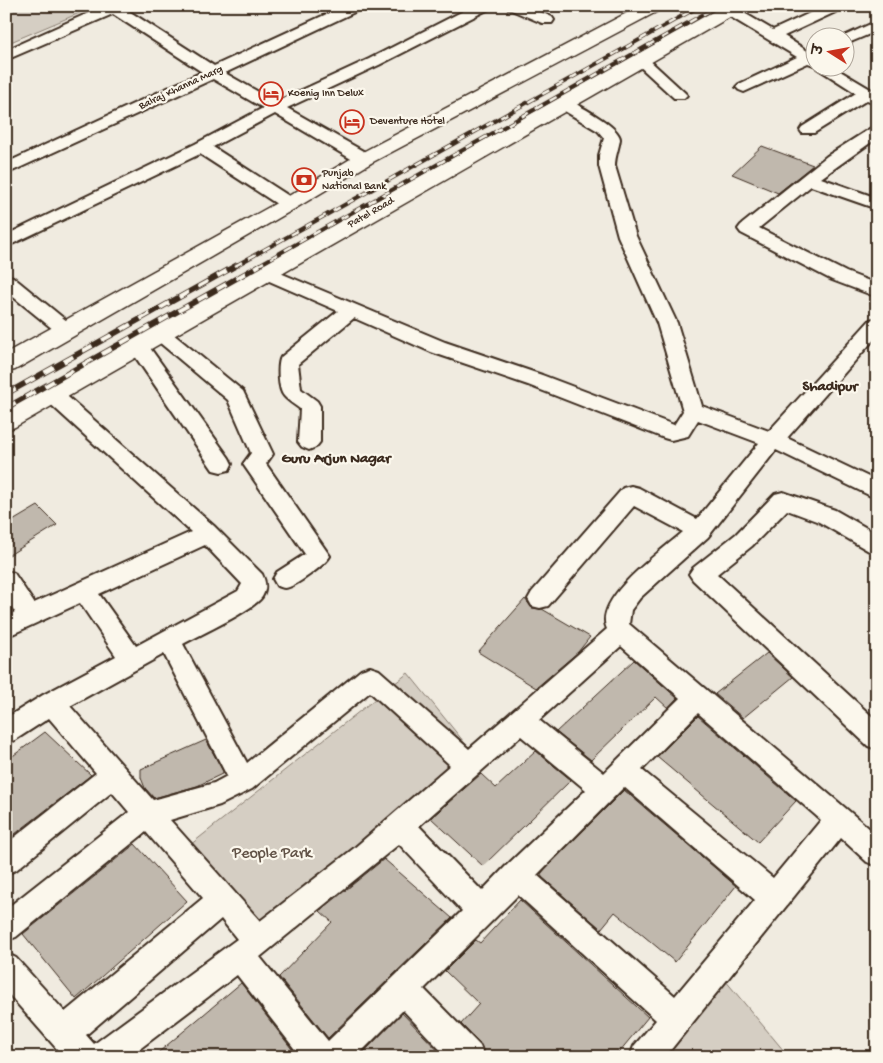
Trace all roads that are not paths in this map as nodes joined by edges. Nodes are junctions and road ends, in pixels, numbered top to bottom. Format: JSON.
{"nodes":[{"id":1,"x":356,"y":6,"type":"edge"},
{"id":2,"x":484,"y":6,"type":"edge"},
{"id":3,"x":514,"y":6,"type":"edge"},
{"id":4,"x":654,"y":6,"type":"edge"},
{"id":5,"x":837,"y":6,"type":"edge"},
{"id":6,"x":113,"y":7,"type":"edge"},
{"id":7,"x":732,"y":8,"type":"edge"},
{"id":8,"x":547,"y":20,"type":"dead end"},
{"id":9,"x":877,"y":25,"type":"edge"},
{"id":10,"x":856,"y":35,"type":"edge"},
{"id":11,"x":773,"y":36,"type":"junction"},
{"id":12,"x":806,"y":54,"type":"edge"},
{"id":13,"x":6,"y":56,"type":"edge"},
{"id":14,"x":642,"y":60,"type":"junction"},
{"id":15,"x":806,"y":61,"type":"edge"},
{"id":16,"x":214,"y":73,"type":"junction"},
{"id":17,"x":842,"y":78,"type":"edge"},
{"id":18,"x":744,"y":87,"type":"dead end"},
{"id":19,"x":679,"y":95,"type":"dead end"},
{"id":20,"x":872,"y":96,"type":"edge"},
{"id":21,"x":564,"y":104,"type":"junction"},
{"id":22,"x":275,"y":108,"type":"junction"},
{"id":23,"x":808,"y":130,"type":"dead end"},
{"id":24,"x":877,"y":131,"type":"edge"},
{"id":25,"x":201,"y":147,"type":"junction"},
{"id":26,"x":364,"y":159,"type":"junction"},
{"id":27,"x":6,"y":169,"type":"edge"},
{"id":28,"x":810,"y":178,"type":"junction"},
{"id":29,"x":289,"y":204,"type":"junction"},
{"id":30,"x":877,"y":204,"type":"edge"},
{"id":31,"x":6,"y":242,"type":"edge"},
{"id":32,"x":266,"y":273,"type":"junction"},
{"id":33,"x":6,"y":281,"type":"edge"},
{"id":34,"x":877,"y":291,"type":"edge"},
{"id":35,"x":352,"y":311,"type":"junction"},
{"id":36,"x":877,"y":324,"type":"edge"},
{"id":37,"x":66,"y":330,"type":"junction"},
{"id":38,"x":160,"y":333,"type":"junction"},
{"id":39,"x":138,"y":346,"type":"junction"},
{"id":40,"x":6,"y":364,"type":"edge"},
{"id":41,"x":53,"y":395,"type":"junction"},
{"id":42,"x":693,"y":411,"type":"junction"},
{"id":43,"x":6,"y":421,"type":"edge"},
{"id":44,"x":773,"y":440,"type":"junction"},
{"id":45,"x":309,"y":442,"type":"dead end"},
{"id":46,"x":221,"y":464,"type":"dead end"},
{"id":47,"x":877,"y":491,"type":"edge"},
{"id":48,"x":700,"y":531,"type":"junction"},
{"id":49,"x":207,"y":534,"type":"junction"},
{"id":50,"x":877,"y":545,"type":"edge"},
{"id":51,"x":285,"y":579,"type":"dead end"},
{"id":52,"x":6,"y":580,"type":"edge"},
{"id":53,"x":84,"y":591,"type":"junction"},
{"id":54,"x":540,"y":599,"type":"dead end"},
{"id":55,"x":30,"y":616,"type":"junction"},
{"id":56,"x":6,"y":627,"type":"edge"},
{"id":57,"x":621,"y":632,"type":"junction"},
{"id":58,"x":169,"y":640,"type":"junction"},
{"id":59,"x":132,"y":660,"type":"junction"},
{"id":60,"x":697,"y":698,"type":"junction"},
{"id":61,"x":52,"y":703,"type":"junction"},
{"id":62,"x":520,"y":720,"type":"junction"},
{"id":63,"x":7,"y":729,"type":"edge"},
{"id":64,"x":877,"y":738,"type":"edge"},
{"id":65,"x":469,"y":765,"type":"junction"},
{"id":66,"x":114,"y":775,"type":"junction"},
{"id":67,"x":613,"y":780,"type":"junction"},
{"id":68,"x":243,"y":781,"type":"junction"},
{"id":69,"x":148,"y":814,"type":"junction"},
{"id":70,"x":839,"y":820,"type":"junction"},
{"id":71,"x":399,"y":826,"type":"junction"},
{"id":72,"x":877,"y":853,"type":"edge"},
{"id":73,"x":6,"y":861,"type":"edge"},
{"id":74,"x":516,"y":875,"type":"junction"},
{"id":75,"x":775,"y":898,"type":"junction"},
{"id":76,"x":222,"y":900,"type":"junction"},
{"id":77,"x":481,"y":910,"type":"junction"},
{"id":78,"x":6,"y":927,"type":"edge"},
{"id":79,"x":249,"y":948,"type":"junction"},
{"id":80,"x":6,"y":968,"type":"edge"},
{"id":81,"x":402,"y":988,"type":"junction"},
{"id":82,"x":677,"y":1018,"type":"junction"},
{"id":83,"x":64,"y":1033,"type":"junction"},
{"id":84,"x":85,"y":1057,"type":"edge"},
{"id":85,"x":103,"y":1057,"type":"edge"},
{"id":86,"x":321,"y":1057,"type":"edge"},
{"id":87,"x":334,"y":1057,"type":"edge"},
{"id":88,"x":469,"y":1057,"type":"edge"},
{"id":89,"x":645,"y":1057,"type":"edge"}],
"edges":[{"from":1,"to":16,"type":"street","name":"Balraj Khanna Marg"},
{"from":2,"to":22,"type":"street"},
{"from":3,"to":8,"type":"street"},
{"from":4,"to":26,"type":"main road"},
{"from":5,"to":11,"type":"street"},
{"from":6,"to":13,"type":"street"},
{"from":6,"to":16,"type":"street"},
{"from":7,"to":11,"type":"street"},
{"from":7,"to":14,"type":"main road","name":"Patel Road"},
{"from":9,"to":10,"type":"street"},
{"from":11,"to":12,"type":"street"},
{"from":14,"to":19,"type":"street"},
{"from":14,"to":21,"type":"main road","name":"Patel Road"},
{"from":15,"to":18,"type":"street"},
{"from":16,"to":22,"type":"street"},
{"from":16,"to":27,"type":"street","name":"Balraj Khanna Marg"},
{"from":17,"to":20,"type":"street"},
{"from":20,"to":23,"type":"street"},
{"from":21,"to":32,"type":"main road","name":"Patel Road"},
{"from":21,"to":42,"type":"street"},
{"from":22,"to":25,"type":"street"},
{"from":22,"to":26,"type":"street"},
{"from":24,"to":28,"type":"street"},
{"from":25,"to":29,"type":"street"},
{"from":25,"to":31,"type":"street"},
{"from":26,"to":29,"type":"main road"},
{"from":28,"to":30,"type":"street"},
{"from":28,"to":34,"type":"street"},
{"from":29,"to":37,"type":"main road"},
{"from":32,"to":35,"type":"street"},
{"from":32,"to":38,"type":"main road","name":"Patel Road"},
{"from":33,"to":37,"type":"street"},
{"from":35,"to":42,"type":"street"},
{"from":35,"to":45,"type":"street"},
{"from":36,"to":44,"type":"street"},
{"from":37,"to":40,"type":"main road"},
{"from":38,"to":39,"type":"main road","name":"Patel Road"},
{"from":38,"to":51,"type":"street"},
{"from":39,"to":41,"type":"main road","name":"Patel Road"},
{"from":39,"to":46,"type":"street"},
{"from":41,"to":43,"type":"main road","name":"Patel Road"},
{"from":41,"to":49,"type":"street"},
{"from":42,"to":44,"type":"street"},
{"from":44,"to":47,"type":"street"},
{"from":44,"to":48,"type":"street"},
{"from":48,"to":54,"type":"street"},
{"from":48,"to":57,"type":"street"},
{"from":49,"to":53,"type":"street"},
{"from":49,"to":58,"type":"street"},
{"from":50,"to":64,"type":"street"},
{"from":52,"to":55,"type":"street"},
{"from":53,"to":55,"type":"street"},
{"from":53,"to":59,"type":"street"},
{"from":55,"to":56,"type":"street"},
{"from":57,"to":60,"type":"street"},
{"from":57,"to":62,"type":"street"},
{"from":58,"to":59,"type":"street"},
{"from":58,"to":68,"type":"street"},
{"from":59,"to":61,"type":"street"},
{"from":60,"to":67,"type":"street"},
{"from":60,"to":70,"type":"street"},
{"from":61,"to":63,"type":"street"},
{"from":61,"to":66,"type":"street"},
{"from":62,"to":65,"type":"street"},
{"from":62,"to":67,"type":"street"},
{"from":65,"to":68,"type":"street"},
{"from":65,"to":71,"type":"street"},
{"from":66,"to":69,"type":"street"},
{"from":66,"to":73,"type":"street"},
{"from":67,"to":74,"type":"street"},
{"from":67,"to":75,"type":"street"},
{"from":68,"to":69,"type":"street"},
{"from":69,"to":76,"type":"street"},
{"from":69,"to":78,"type":"street"},
{"from":70,"to":72,"type":"street"},
{"from":70,"to":75,"type":"street"},
{"from":71,"to":77,"type":"street"},
{"from":71,"to":79,"type":"street"},
{"from":74,"to":77,"type":"street"},
{"from":74,"to":82,"type":"street"},
{"from":75,"to":82,"type":"street"},
{"from":76,"to":79,"type":"street"},
{"from":76,"to":83,"type":"street"},
{"from":77,"to":81,"type":"street"},
{"from":79,"to":85,"type":"street"},
{"from":79,"to":86,"type":"street"},
{"from":80,"to":83,"type":"street"},
{"from":81,"to":87,"type":"street"},
{"from":81,"to":88,"type":"street"},
{"from":82,"to":89,"type":"street"},
{"from":83,"to":84,"type":"street"}]}
